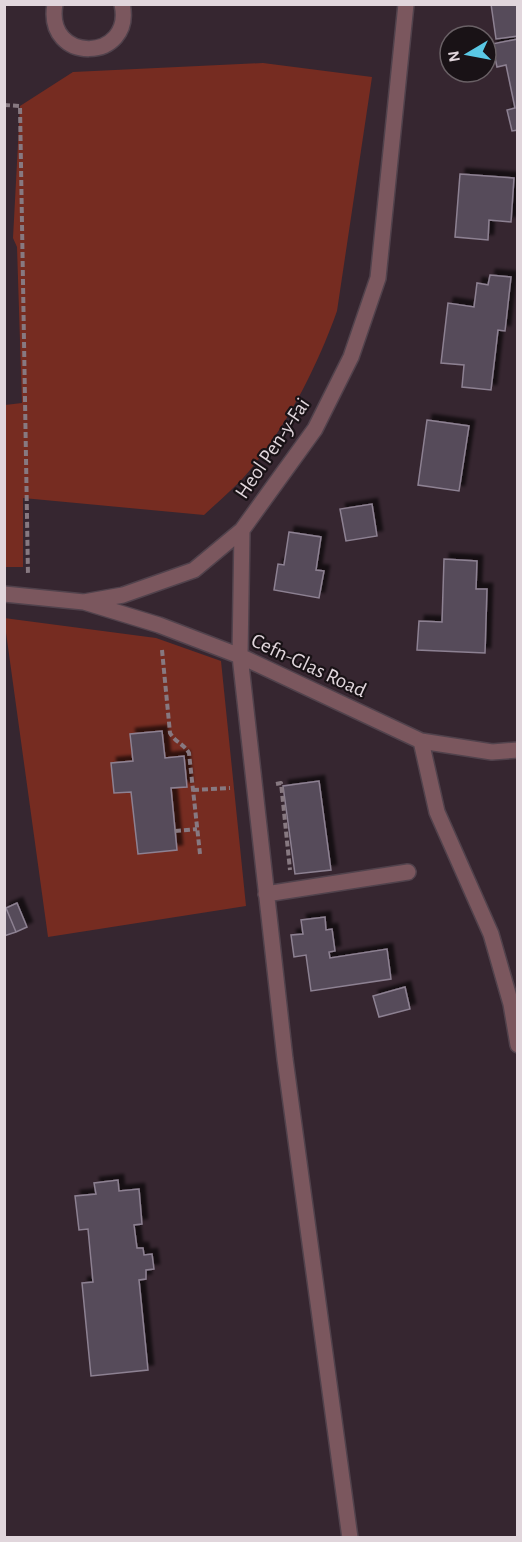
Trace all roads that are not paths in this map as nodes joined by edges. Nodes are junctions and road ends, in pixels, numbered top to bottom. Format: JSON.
{"nodes":[{"id":1,"x":55,"y":4,"type":"edge"},
{"id":2,"x":122,"y":4,"type":"edge"},
{"id":3,"x":406,"y":4,"type":"edge"},
{"id":4,"x":242,"y":530,"type":"junction"},
{"id":5,"x":4,"y":594,"type":"edge"},
{"id":6,"x":84,"y":602,"type":"junction"},
{"id":7,"x":240,"y":656,"type":"junction"},
{"id":8,"x":422,"y":741,"type":"junction"},
{"id":9,"x":518,"y":750,"type":"edge"},
{"id":10,"x":408,"y":872,"type":"dead end"},
{"id":11,"x":266,"y":894,"type":"junction"},
{"id":12,"x":518,"y":1045,"type":"edge"},
{"id":13,"x":350,"y":1538,"type":"edge"}],
"edges":[{"from":1,"to":2,"type":"street"},
{"from":3,"to":4,"type":"street","name":"Heol Pen-y-Fai"},
{"from":4,"to":6,"type":"street","name":"Heol Pen-y-Fai"},
{"from":4,"to":7,"type":"street"},
{"from":5,"to":6,"type":"street"},
{"from":6,"to":7,"type":"street","name":"Cefn-Glas Road"},
{"from":7,"to":8,"type":"street","name":"Cefn-Glas Road"},
{"from":7,"to":11,"type":"street"},
{"from":8,"to":9,"type":"street","name":"Cefn-Glas Road"},
{"from":8,"to":12,"type":"street"},
{"from":10,"to":11,"type":"street"},
{"from":11,"to":13,"type":"street"}]}
